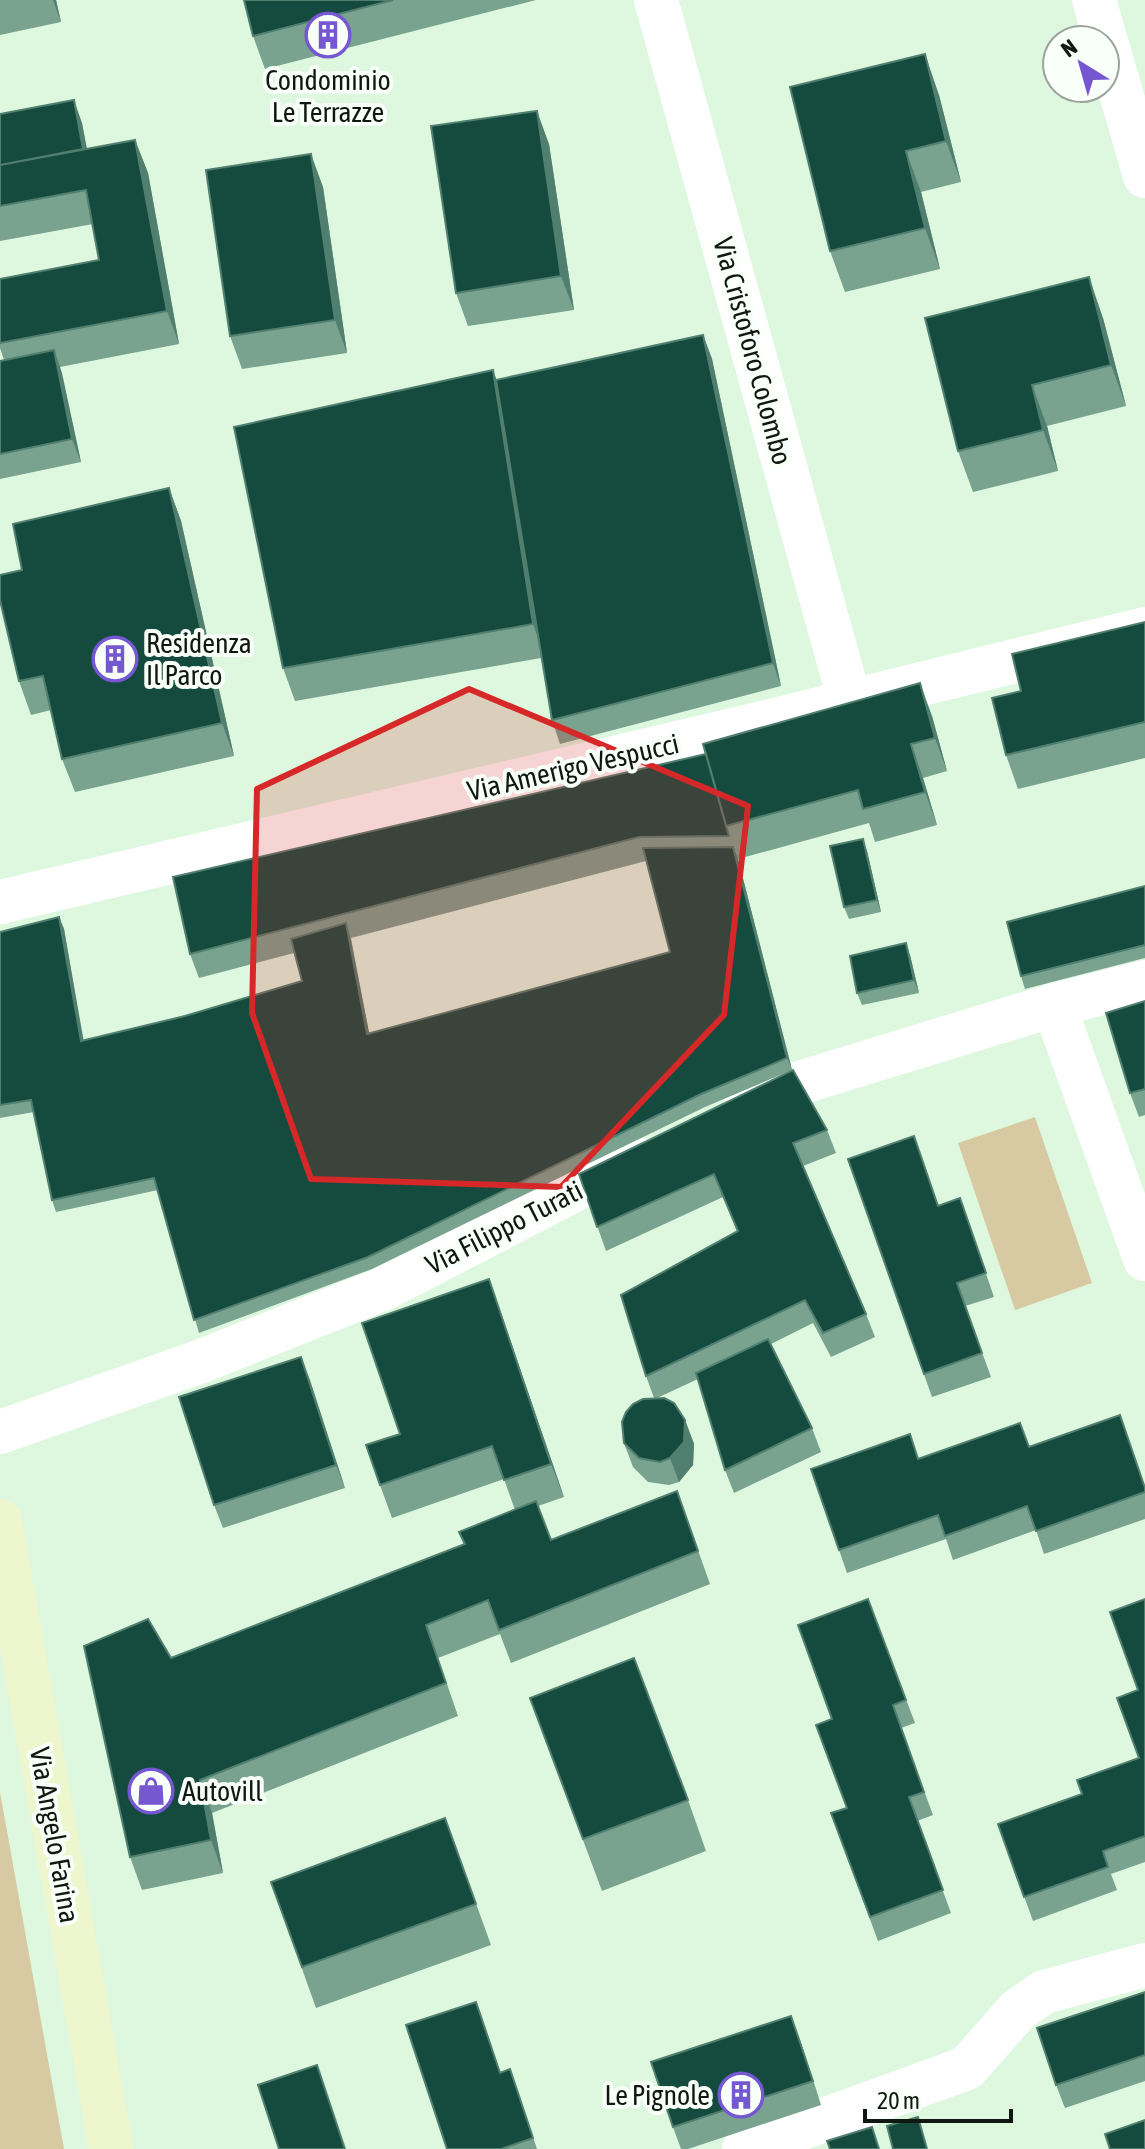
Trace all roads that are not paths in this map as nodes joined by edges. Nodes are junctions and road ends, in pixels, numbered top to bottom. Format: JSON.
{"nodes":[{"id":1,"x":656,"y":0,"type":"edge"},
{"id":2,"x":1094,"y":0,"type":"edge"},
{"id":3,"x":1145,"y":176,"type":"edge"},
{"id":4,"x":1145,"y":629,"type":"edge"},
{"id":5,"x":850,"y":702,"type":"junction"},
{"id":6,"x":0,"y":902,"type":"edge"},
{"id":7,"x":1145,"y":982,"type":"edge"},
{"id":8,"x":1054,"y":1005,"type":"junction"},
{"id":9,"x":705,"y":1124,"type":"edge"},
{"id":10,"x":666,"y":1143,"type":"edge"},
{"id":11,"x":1145,"y":1259,"type":"edge"},
{"id":12,"x":0,"y":1432,"type":"edge"},
{"id":13,"x":0,"y":1521,"type":"edge"},
{"id":14,"x":1145,"y":1965,"type":"edge"},
{"id":15,"x":111,"y":2149,"type":"edge"},
{"id":16,"x":744,"y":2149,"type":"edge"}],
"edges":[{"from":1,"to":5,"type":"street","name":"Via Cristoforo Colombo"},
{"from":2,"to":3,"type":"street"},
{"from":4,"to":5,"type":"street","name":"Via Amerigo Vespucci"},
{"from":5,"to":6,"type":"street","name":"Via Amerigo Vespucci"},
{"from":7,"to":8,"type":"street"},
{"from":8,"to":9,"type":"street"},
{"from":8,"to":11,"type":"street"},
{"from":10,"to":12,"type":"street","name":"Via Filippo Turati"},
{"from":13,"to":15,"type":"street","name":"Via Angelo Farina"},
{"from":14,"to":16,"type":"street"}]}
